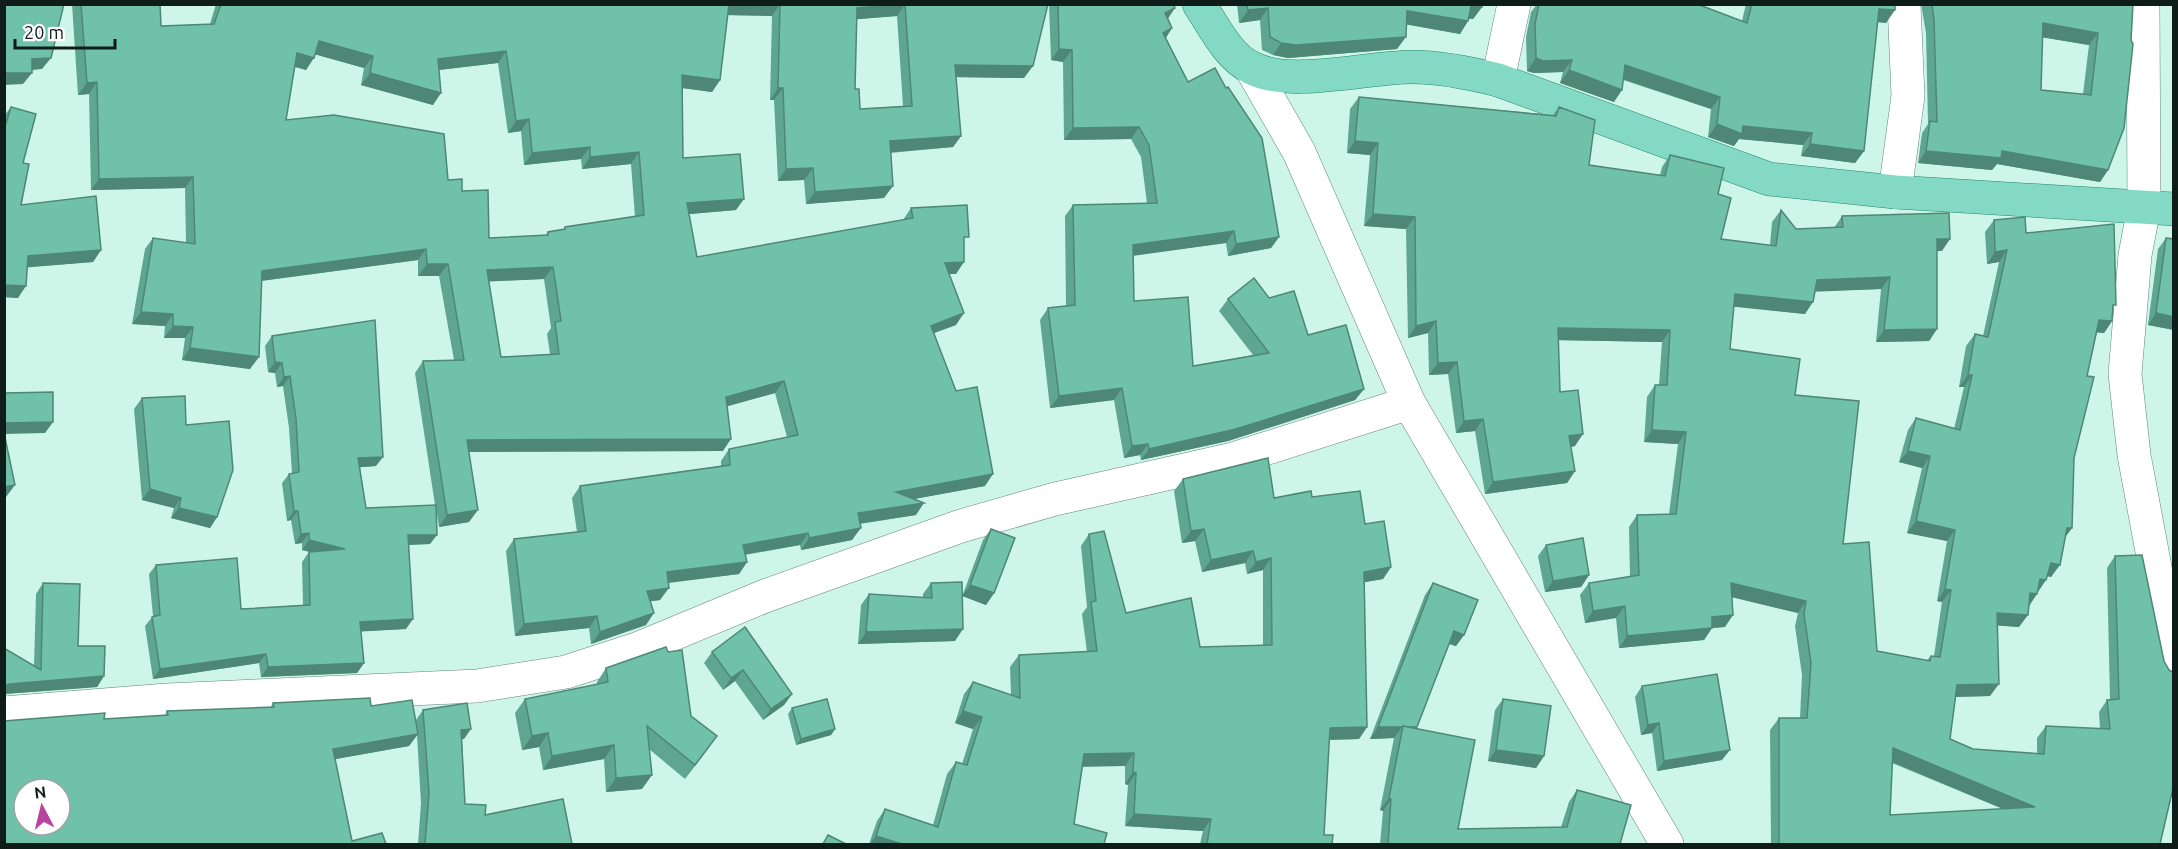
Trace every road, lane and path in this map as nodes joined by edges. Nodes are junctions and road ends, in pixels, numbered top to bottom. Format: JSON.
{"nodes":[{"id":1,"x":1199,"y":4,"type":"edge"},
{"id":2,"x":1514,"y":4,"type":"edge"},
{"id":3,"x":1904,"y":4,"type":"edge"},
{"id":4,"x":2143,"y":4,"type":"edge"},
{"id":5,"x":1251,"y":68,"type":"junction"},
{"id":6,"x":1498,"y":80,"type":"junction"},
{"id":7,"x":1895,"y":192,"type":"junction"},
{"id":8,"x":2159,"y":208,"type":"edge"},
{"id":9,"x":1409,"y":403,"type":"junction"},
{"id":10,"x":2174,"y":669,"type":"edge"},
{"id":11,"x":4,"y":713,"type":"edge"},
{"id":12,"x":1667,"y":844,"type":"edge"}],
"edges":[{"from":1,"to":5,"type":"main road"},
{"from":2,"to":6,"type":"street"},
{"from":3,"to":7,"type":"street"},
{"from":4,"to":8,"type":"street"},
{"from":5,"to":6,"type":"main road"},
{"from":5,"to":9,"type":"street"},
{"from":6,"to":7,"type":"main road"},
{"from":7,"to":8,"type":"main road"},
{"from":8,"to":10,"type":"street"},
{"from":9,"to":11,"type":"street"},
{"from":9,"to":12,"type":"street"}]}
